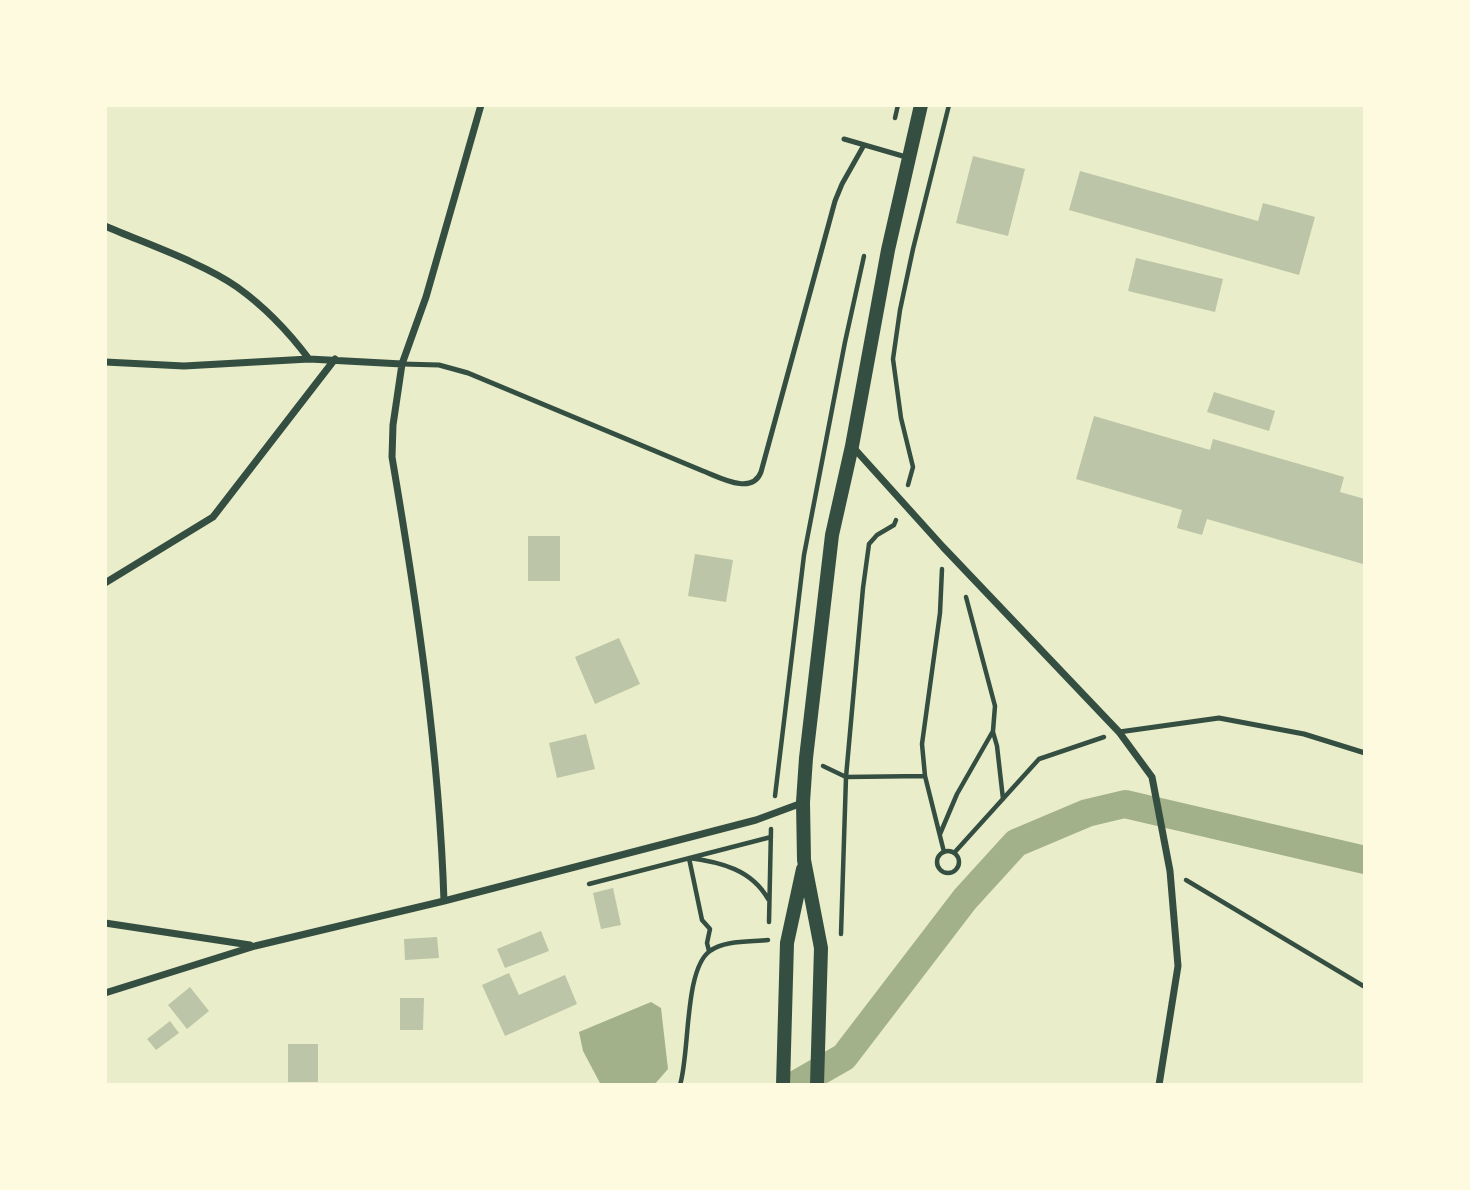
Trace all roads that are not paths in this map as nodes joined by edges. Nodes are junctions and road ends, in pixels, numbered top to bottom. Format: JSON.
{"nodes":[{"id":1,"x":481,"y":105,"type":"edge"},
{"id":2,"x":921,"y":105,"type":"edge"},
{"id":3,"x":844,"y":139,"type":"dead end"},
{"id":4,"x":864,"y":145,"type":"junction"},
{"id":5,"x":909,"y":158,"type":"junction"},
{"id":6,"x":105,"y":226,"type":"edge"},
{"id":7,"x":309,"y":359,"type":"junction"},
{"id":8,"x":335,"y":359,"type":"junction"},
{"id":9,"x":105,"y":362,"type":"edge"},
{"id":10,"x":402,"y":364,"type":"junction"},
{"id":11,"x":852,"y":446,"type":"junction"},
{"id":12,"x":105,"y":583,"type":"edge"},
{"id":13,"x":1119,"y":732,"type":"junction"},
{"id":14,"x":1365,"y":753,"type":"edge"},
{"id":15,"x":803,"y":802,"type":"junction"},
{"id":16,"x":804,"y":860,"type":"junction"},
{"id":17,"x":444,"y":901,"type":"junction"},
{"id":18,"x":105,"y":923,"type":"edge"},
{"id":19,"x":255,"y":946,"type":"junction"},
{"id":20,"x":105,"y":993,"type":"edge"},
{"id":21,"x":783,"y":1085,"type":"edge"},
{"id":22,"x":817,"y":1085,"type":"edge"},
{"id":23,"x":1160,"y":1085,"type":"edge"}],
"edges":[{"from":1,"to":10,"type":"street"},
{"from":2,"to":5,"type":"main road"},
{"from":3,"to":4,"type":"lane"},
{"from":4,"to":5,"type":"lane"},
{"from":4,"to":10,"type":"lane"},
{"from":5,"to":11,"type":"main road"},
{"from":6,"to":7,"type":"street"},
{"from":7,"to":8,"type":"street"},
{"from":7,"to":9,"type":"street"},
{"from":8,"to":10,"type":"street"},
{"from":8,"to":12,"type":"street"},
{"from":10,"to":17,"type":"street"},
{"from":11,"to":13,"type":"street"},
{"from":11,"to":15,"type":"main road"},
{"from":13,"to":14,"type":"lane"},
{"from":13,"to":23,"type":"street"},
{"from":15,"to":16,"type":"main road"},
{"from":15,"to":17,"type":"street"},
{"from":16,"to":21,"type":"main road"},
{"from":16,"to":22,"type":"main road"},
{"from":17,"to":19,"type":"street"},
{"from":18,"to":19,"type":"street"},
{"from":19,"to":20,"type":"street"}]}
